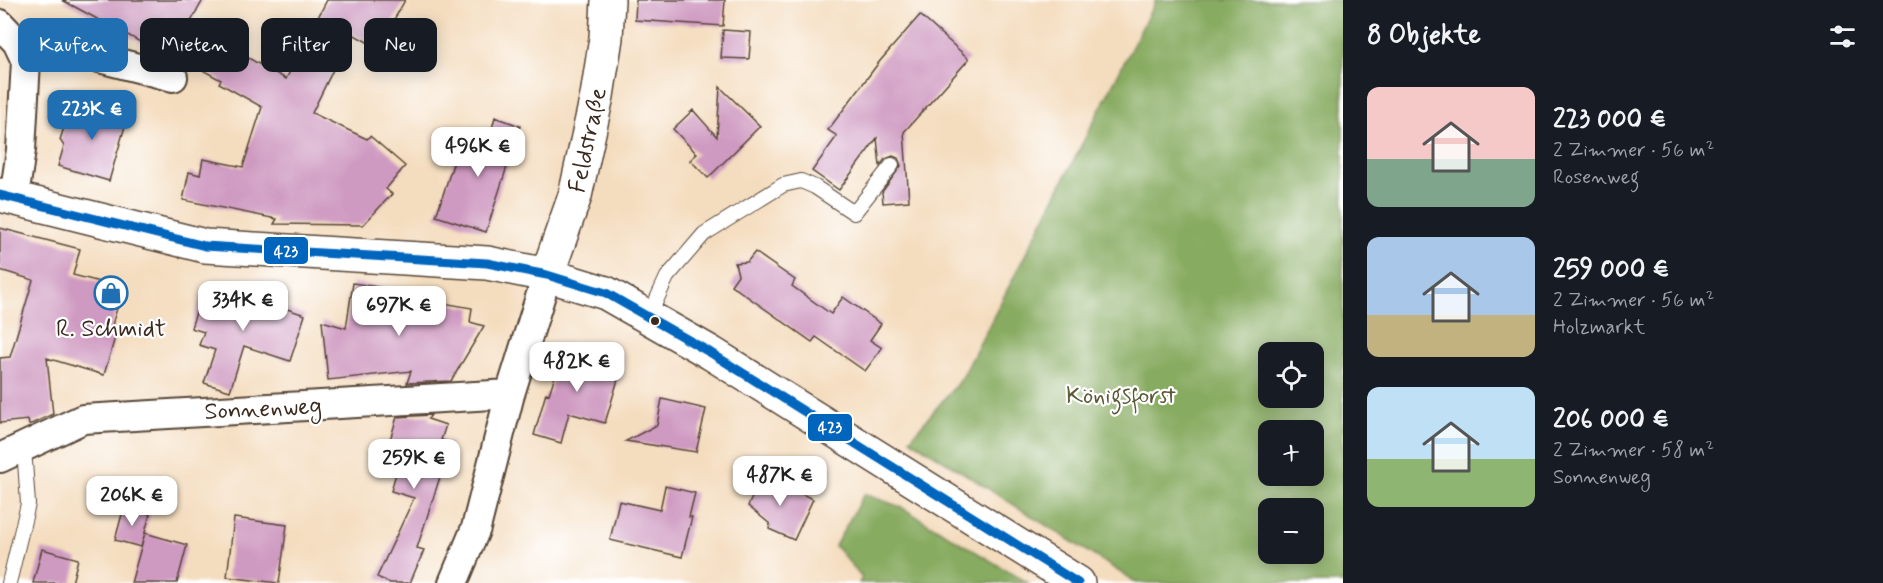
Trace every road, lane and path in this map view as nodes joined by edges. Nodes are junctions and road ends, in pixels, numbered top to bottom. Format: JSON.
{"nodes":[{"id":1,"x":608,"y":0,"type":"edge"},
{"id":2,"x":9,"y":33,"type":"edge"},
{"id":3,"x":173,"y":77,"type":"dead end"},
{"id":4,"x":892,"y":165,"type":"dead end"},
{"id":5,"x":7,"y":196,"type":"edge"},
{"id":6,"x":547,"y":275,"type":"junction"},
{"id":7,"x":649,"y":316,"type":"junction"},
{"id":8,"x":510,"y":394,"type":"junction"},
{"id":9,"x":12,"y":453,"type":"edge"},
{"id":10,"x":9,"y":583,"type":"edge"},
{"id":11,"x":453,"y":583,"type":"edge"},
{"id":12,"x":1078,"y":583,"type":"edge"}],
"edges":[{"from":1,"to":6,"type":"main road","name":"Feldstraße"},
{"from":2,"to":3,"type":"street"},
{"from":2,"to":5,"type":"street"},
{"from":4,"to":7,"type":"lane"},
{"from":5,"to":6,"type":"main road"},
{"from":6,"to":7,"type":"main road"},
{"from":6,"to":8,"type":"street"},
{"from":7,"to":12,"type":"main road"},
{"from":8,"to":9,"type":"street","name":"Sonnenweg"},
{"from":8,"to":11,"type":"street"},
{"from":9,"to":10,"type":"lane","name":"Sonnenweg"}]}
